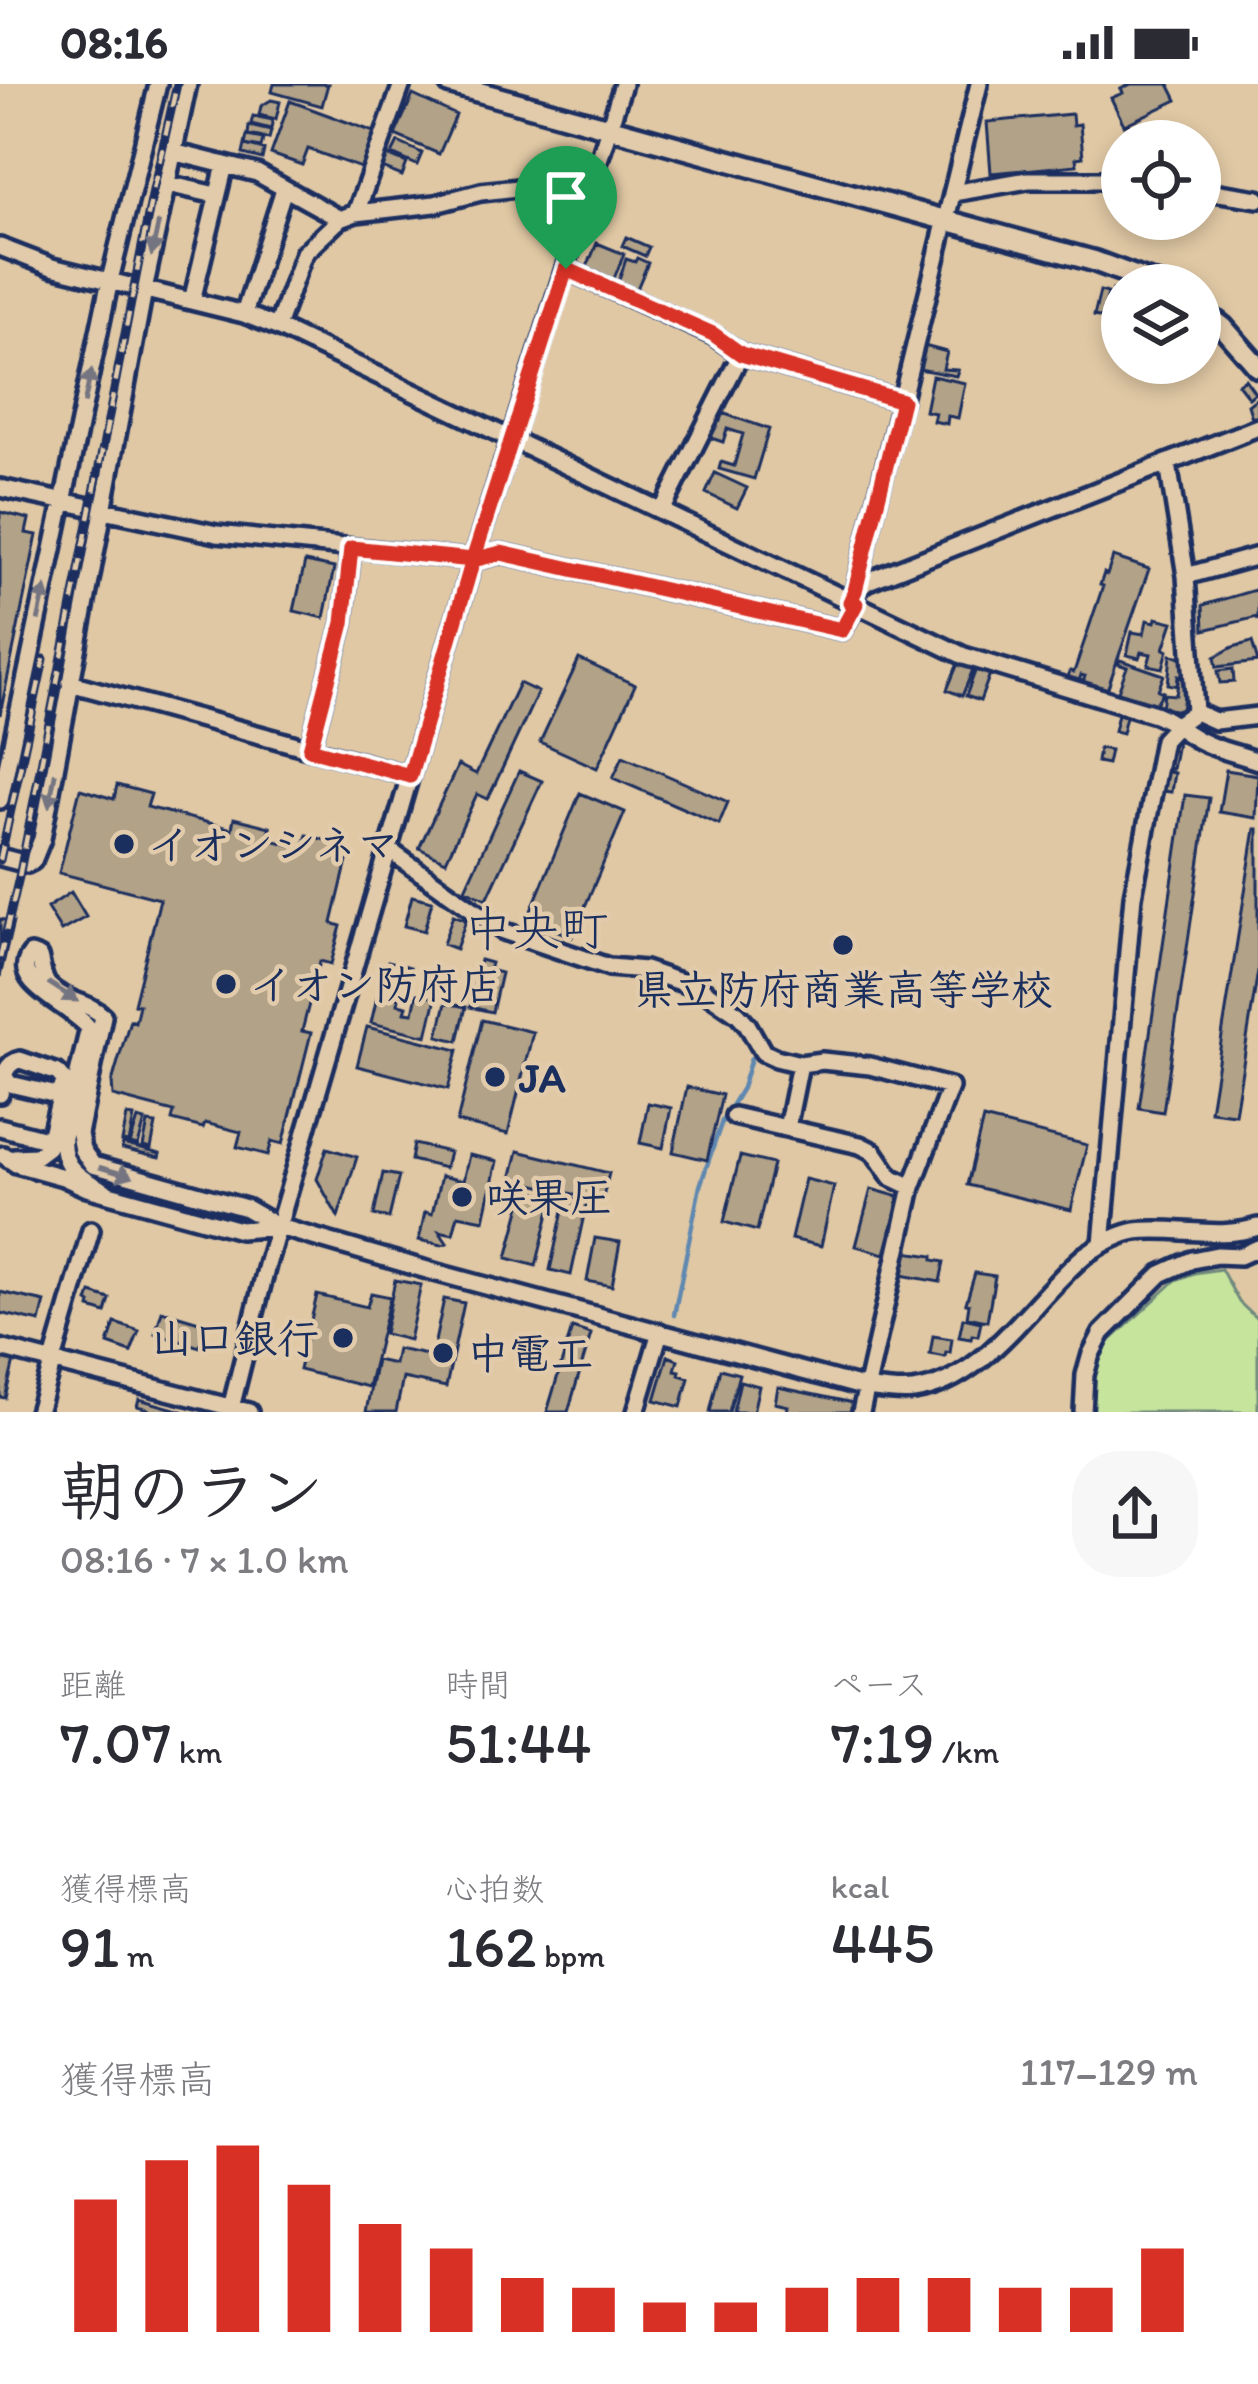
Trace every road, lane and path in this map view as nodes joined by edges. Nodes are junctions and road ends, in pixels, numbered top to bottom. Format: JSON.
{"nodes":[{"id":1,"x":158,"y":84,"type":"edge"},
{"id":2,"x":188,"y":84,"type":"edge"},
{"id":3,"x":402,"y":84,"type":"edge"},
{"id":4,"x":450,"y":84,"type":"edge"},
{"id":5,"x":622,"y":84,"type":"edge"},
{"id":6,"x":980,"y":84,"type":"edge"},
{"id":7,"x":610,"y":129,"type":"junction"},
{"id":8,"x":173,"y":152,"type":"junction"},
{"id":9,"x":225,"y":165,"type":"junction"},
{"id":10,"x":1101,"y":180,"type":"edge"},
{"id":11,"x":167,"y":184,"type":"junction"},
{"id":12,"x":592,"y":187,"type":"junction"},
{"id":13,"x":284,"y":188,"type":"junction"},
{"id":14,"x":952,"y":193,"type":"junction"},
{"id":15,"x":1221,"y":194,"type":"edge"},
{"id":16,"x":216,"y":195,"type":"junction"},
{"id":17,"x":1258,"y":200,"type":"edge"},
{"id":18,"x":348,"y":216,"type":"junction"},
{"id":19,"x":947,"y":220,"type":"junction"},
{"id":20,"x":0,"y":247,"type":"edge"},
{"id":21,"x":1102,"y":264,"type":"edge"},
{"id":22,"x":566,"y":269,"type":"junction"},
{"id":23,"x":110,"y":280,"type":"junction"},
{"id":24,"x":144,"y":290,"type":"junction"},
{"id":25,"x":192,"y":302,"type":"junction"},
{"id":26,"x":244,"y":314,"type":"junction"},
{"id":27,"x":1221,"y":326,"type":"edge"},
{"id":28,"x":277,"y":327,"type":"junction"},
{"id":29,"x":741,"y":354,"type":"junction"},
{"id":30,"x":1258,"y":367,"type":"edge"},
{"id":31,"x":902,"y":401,"type":"junction"},
{"id":32,"x":1258,"y":427,"type":"edge"},
{"id":33,"x":511,"y":438,"type":"junction"},
{"id":34,"x":1168,"y":464,"type":"junction"},
{"id":35,"x":0,"y":488,"type":"edge"},
{"id":36,"x":64,"y":500,"type":"junction"},
{"id":37,"x":103,"y":510,"type":"junction"},
{"id":38,"x":662,"y":512,"type":"junction"},
{"id":39,"x":351,"y":548,"type":"junction"},
{"id":40,"x":1258,"y":556,"type":"edge"},
{"id":41,"x":473,"y":560,"type":"junction"},
{"id":42,"x":1186,"y":576,"type":"junction"},
{"id":43,"x":854,"y":599,"type":"junction"},
{"id":44,"x":70,"y":683,"type":"junction"},
{"id":45,"x":1195,"y":712,"type":"junction"},
{"id":46,"x":1258,"y":716,"type":"edge"},
{"id":47,"x":1178,"y":724,"type":"junction"},
{"id":48,"x":310,"y":749,"type":"junction"},
{"id":49,"x":1258,"y":761,"type":"edge"},
{"id":50,"x":410,"y":776,"type":"junction"},
{"id":51,"x":0,"y":800,"type":"edge"},
{"id":52,"x":388,"y":850,"type":"junction"},
{"id":53,"x":0,"y":857,"type":"edge"},
{"id":54,"x":26,"y":1060,"type":"junction"},
{"id":55,"x":800,"y":1064,"type":"junction"},
{"id":56,"x":86,"y":1072,"type":"junction"},
{"id":57,"x":2,"y":1085,"type":"edge"},
{"id":58,"x":63,"y":1091,"type":"junction"},
{"id":59,"x":734,"y":1116,"type":"dead end"},
{"id":60,"x":0,"y":1126,"type":"edge"},
{"id":61,"x":787,"y":1128,"type":"junction"},
{"id":62,"x":54,"y":1131,"type":"junction"},
{"id":63,"x":2,"y":1154,"type":"edge"},
{"id":64,"x":912,"y":1187,"type":"junction"},
{"id":65,"x":105,"y":1191,"type":"junction"},
{"id":66,"x":279,"y":1227,"type":"junction"},
{"id":67,"x":1258,"y":1227,"type":"edge"},
{"id":68,"x":91,"y":1230,"type":"dead end"},
{"id":69,"x":1102,"y":1244,"type":"junction"},
{"id":70,"x":1258,"y":1248,"type":"edge"},
{"id":71,"x":660,"y":1332,"type":"junction"},
{"id":72,"x":0,"y":1348,"type":"edge"},
{"id":73,"x":52,"y":1360,"type":"junction"},
{"id":74,"x":866,"y":1388,"type":"junction"},
{"id":75,"x":231,"y":1410,"type":"edge"},
{"id":76,"x":38,"y":1412,"type":"edge"},
{"id":77,"x":249,"y":1412,"type":"edge"},
{"id":78,"x":636,"y":1412,"type":"edge"},
{"id":79,"x":861,"y":1412,"type":"edge"},
{"id":80,"x":1083,"y":1412,"type":"edge"}],
"edges":[{"from":1,"to":23,"type":"street"},
{"from":2,"to":8,"type":"street"},
{"from":3,"to":18,"type":"street"},
{"from":4,"to":7,"type":"main road"},
{"from":5,"to":7,"type":"street"},
{"from":6,"to":14,"type":"street"},
{"from":7,"to":12,"type":"street"},
{"from":7,"to":19,"type":"main road"},
{"from":8,"to":9,"type":"street"},
{"from":8,"to":11,"type":"street"},
{"from":9,"to":13,"type":"street"},
{"from":9,"to":16,"type":"street"},
{"from":10,"to":14,"type":"street"},
{"from":11,"to":16,"type":"street"},
{"from":11,"to":24,"type":"street","one_way":true},
{"from":12,"to":18,"type":"street"},
{"from":12,"to":22,"type":"street"},
{"from":13,"to":18,"type":"street"},
{"from":13,"to":26,"type":"street"},
{"from":14,"to":19,"type":"street"},
{"from":15,"to":17,"type":"street"},
{"from":16,"to":25,"type":"street"},
{"from":18,"to":28,"type":"street"},
{"from":19,"to":21,"type":"main road"},
{"from":19,"to":31,"type":"street"},
{"from":20,"to":23,"type":"street"},
{"from":22,"to":29,"type":"street"},
{"from":22,"to":33,"type":"street"},
{"from":23,"to":24,"type":"street"},
{"from":36,"to":23,"type":"street","one_way":true},
{"from":24,"to":25,"type":"street"},
{"from":24,"to":37,"type":"street"},
{"from":25,"to":26,"type":"street"},
{"from":26,"to":28,"type":"street"},
{"from":27,"to":30,"type":"main road"},
{"from":28,"to":33,"type":"street"},
{"from":29,"to":31,"type":"street"},
{"from":29,"to":38,"type":"street"},
{"from":31,"to":43,"type":"street"},
{"from":32,"to":34,"type":"street"},
{"from":33,"to":38,"type":"street"},
{"from":33,"to":41,"type":"street"},
{"from":34,"to":42,"type":"street"},
{"from":34,"to":43,"type":"street"},
{"from":35,"to":36,"type":"street"},
{"from":36,"to":37,"type":"street"},
{"from":51,"to":36,"type":"street","one_way":true},
{"from":37,"to":39,"type":"street"},
{"from":37,"to":44,"type":"street"},
{"from":38,"to":43,"type":"street"},
{"from":39,"to":41,"type":"street"},
{"from":39,"to":48,"type":"street"},
{"from":40,"to":42,"type":"street"},
{"from":41,"to":43,"type":"street"},
{"from":41,"to":50,"type":"street"},
{"from":42,"to":45,"type":"street"},
{"from":43,"to":47,"type":"street"},
{"from":44,"to":48,"type":"street"},
{"from":44,"to":53,"type":"street","one_way":true},
{"from":45,"to":46,"type":"street"},
{"from":45,"to":47,"type":"street"},
{"from":47,"to":49,"type":"street"},
{"from":47,"to":69,"type":"street"},
{"from":48,"to":50,"type":"street"},
{"from":50,"to":52,"type":"street"},
{"from":52,"to":55,"type":"street"},
{"from":52,"to":66,"type":"street"},
{"from":54,"to":56,"type":"street"},
{"from":54,"to":57,"type":"street"},
{"from":54,"to":58,"type":"street"},
{"from":55,"to":61,"type":"street"},
{"from":55,"to":64,"type":"street"},
{"from":56,"to":56,"type":"street","one_way":true},
{"from":56,"to":65,"type":"street"},
{"from":56,"to":66,"type":"street","one_way":true},
{"from":57,"to":58,"type":"street"},
{"from":58,"to":62,"type":"street"},
{"from":59,"to":61,"type":"street"},
{"from":60,"to":62,"type":"street"},
{"from":61,"to":64,"type":"street"},
{"from":62,"to":63,"type":"street"},
{"from":63,"to":65,"type":"street"},
{"from":64,"to":74,"type":"street"},
{"from":65,"to":66,"type":"street"},
{"from":66,"to":71,"type":"street"},
{"from":66,"to":75,"type":"street"},
{"from":67,"to":69,"type":"street"},
{"from":68,"to":73,"type":"street"},
{"from":69,"to":74,"type":"street"},
{"from":70,"to":80,"type":"street"},
{"from":71,"to":74,"type":"street"},
{"from":71,"to":78,"type":"street"},
{"from":72,"to":73,"type":"street"},
{"from":73,"to":75,"type":"street"},
{"from":73,"to":76,"type":"street"},
{"from":74,"to":79,"type":"street"},
{"from":75,"to":77,"type":"street"}]}
